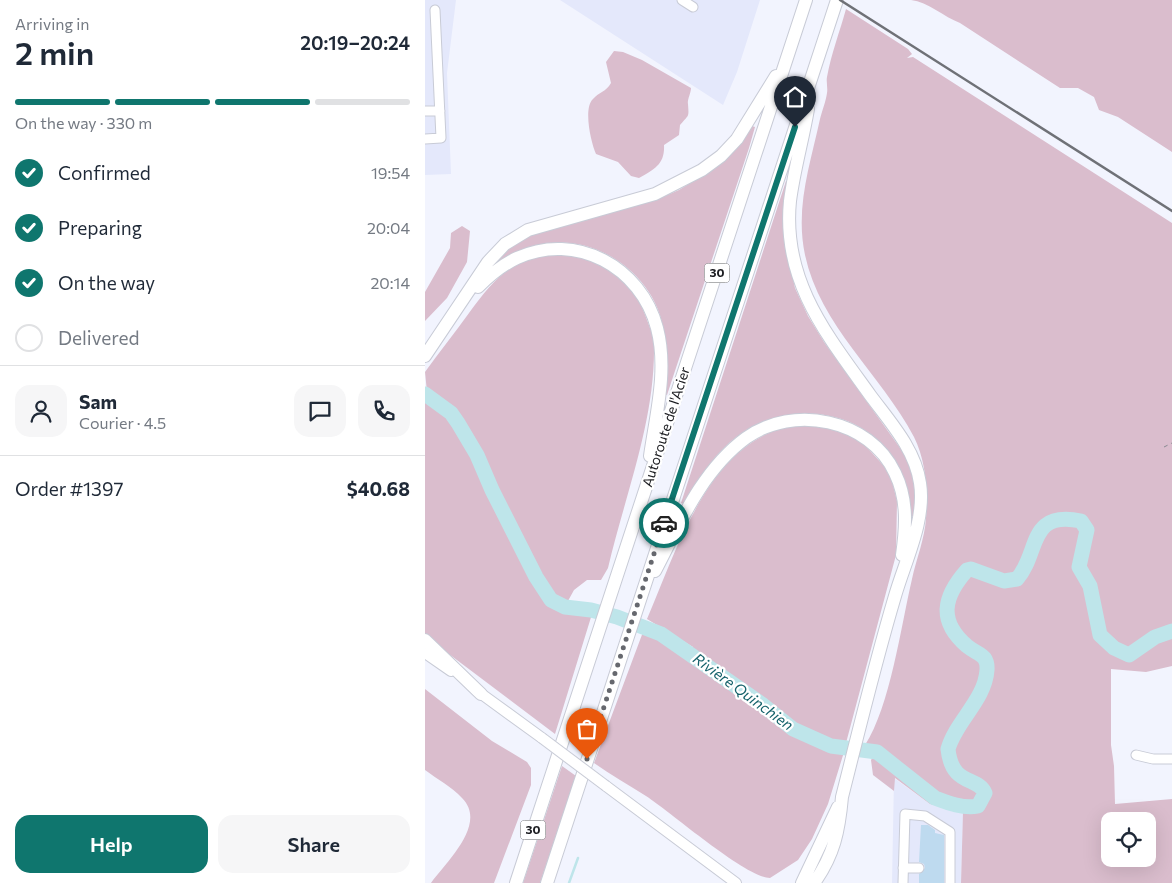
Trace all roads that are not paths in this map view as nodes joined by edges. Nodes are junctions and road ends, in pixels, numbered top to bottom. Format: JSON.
{"nodes":[{"id":1,"x":682,"y":0,"type":"edge"},
{"id":2,"x":806,"y":0,"type":"edge"},
{"id":3,"x":837,"y":0,"type":"edge"},
{"id":4,"x":693,"y":7,"type":"dead end"},
{"id":5,"x":435,"y":10,"type":"dead end"},
{"id":6,"x":789,"y":54,"type":"junction"},
{"id":7,"x":815,"y":67,"type":"junction"},
{"id":8,"x":440,"y":111,"type":"junction"},
{"id":9,"x":425,"y":112,"type":"edge"},
{"id":10,"x":425,"y":139,"type":"edge"},
{"id":11,"x":462,"y":303,"type":"junction"},
{"id":12,"x":425,"y":356,"type":"edge"},
{"id":13,"x":645,"y":492,"type":"junction"},
{"id":14,"x":895,"y":597,"type":"junction"},
{"id":15,"x":635,"y":612,"type":"junction"},
{"id":16,"x":425,"y":640,"type":"edge"},
{"id":17,"x":425,"y":653,"type":"edge"},
{"id":18,"x":481,"y":694,"type":"junction"},
{"id":19,"x":1136,"y":755,"type":"dead end"},
{"id":20,"x":1172,"y":759,"type":"edge"},
{"id":21,"x":842,"y":798,"type":"junction"},
{"id":22,"x":830,"y":854,"type":"junction"},
{"id":23,"x":903,"y":868,"type":"junction"},
{"id":24,"x":919,"y":868,"type":"dead end"},
{"id":25,"x":515,"y":883,"type":"edge"},
{"id":26,"x":547,"y":883,"type":"edge"},
{"id":27,"x":736,"y":883,"type":"edge"},
{"id":28,"x":803,"y":883,"type":"edge"},
{"id":29,"x":814,"y":883,"type":"edge"},
{"id":30,"x":823,"y":883,"type":"edge"},
{"id":31,"x":903,"y":883,"type":"edge"},
{"id":32,"x":950,"y":883,"type":"edge"}],
"edges":[{"from":1,"to":4,"type":"street"},
{"from":2,"to":6,"type":"highway","name":"Autoroute de l'Acier","number":"30"},
{"from":3,"to":7,"type":"highway","name":"Autoroute de l'Acier","number":"30"},
{"from":5,"to":8,"type":"street"},
{"from":6,"to":11,"type":"highway"},
{"from":6,"to":13,"type":"highway","name":"Autoroute de l'Acier","number":"30"},
{"from":7,"to":14,"type":"highway"},
{"from":7,"to":15,"type":"highway","name":"Autoroute de l'Acier","number":"30"},
{"from":8,"to":9,"type":"street"},
{"from":8,"to":10,"type":"street"},
{"from":11,"to":12,"type":"highway"},
{"from":11,"to":13,"type":"highway"},
{"from":13,"to":25,"type":"highway","name":"Autoroute de l'Acier","number":"30"},
{"from":14,"to":15,"type":"highway"},
{"from":14,"to":21,"type":"highway"},
{"from":15,"to":26,"type":"highway","name":"Autoroute de l'Acier","number":"30"},
{"from":16,"to":18,"type":"highway"},
{"from":17,"to":18,"type":"main road"},
{"from":18,"to":27,"type":"main road","bridge":true},
{"from":19,"to":20,"type":"street"},
{"from":21,"to":22,"type":"highway"},
{"from":21,"to":28,"type":"highway"},
{"from":22,"to":29,"type":"highway"},
{"from":22,"to":30,"type":"highway"},
{"from":23,"to":24,"type":"street"},
{"from":23,"to":31,"type":"street"},
{"from":23,"to":32,"type":"street"}]}
